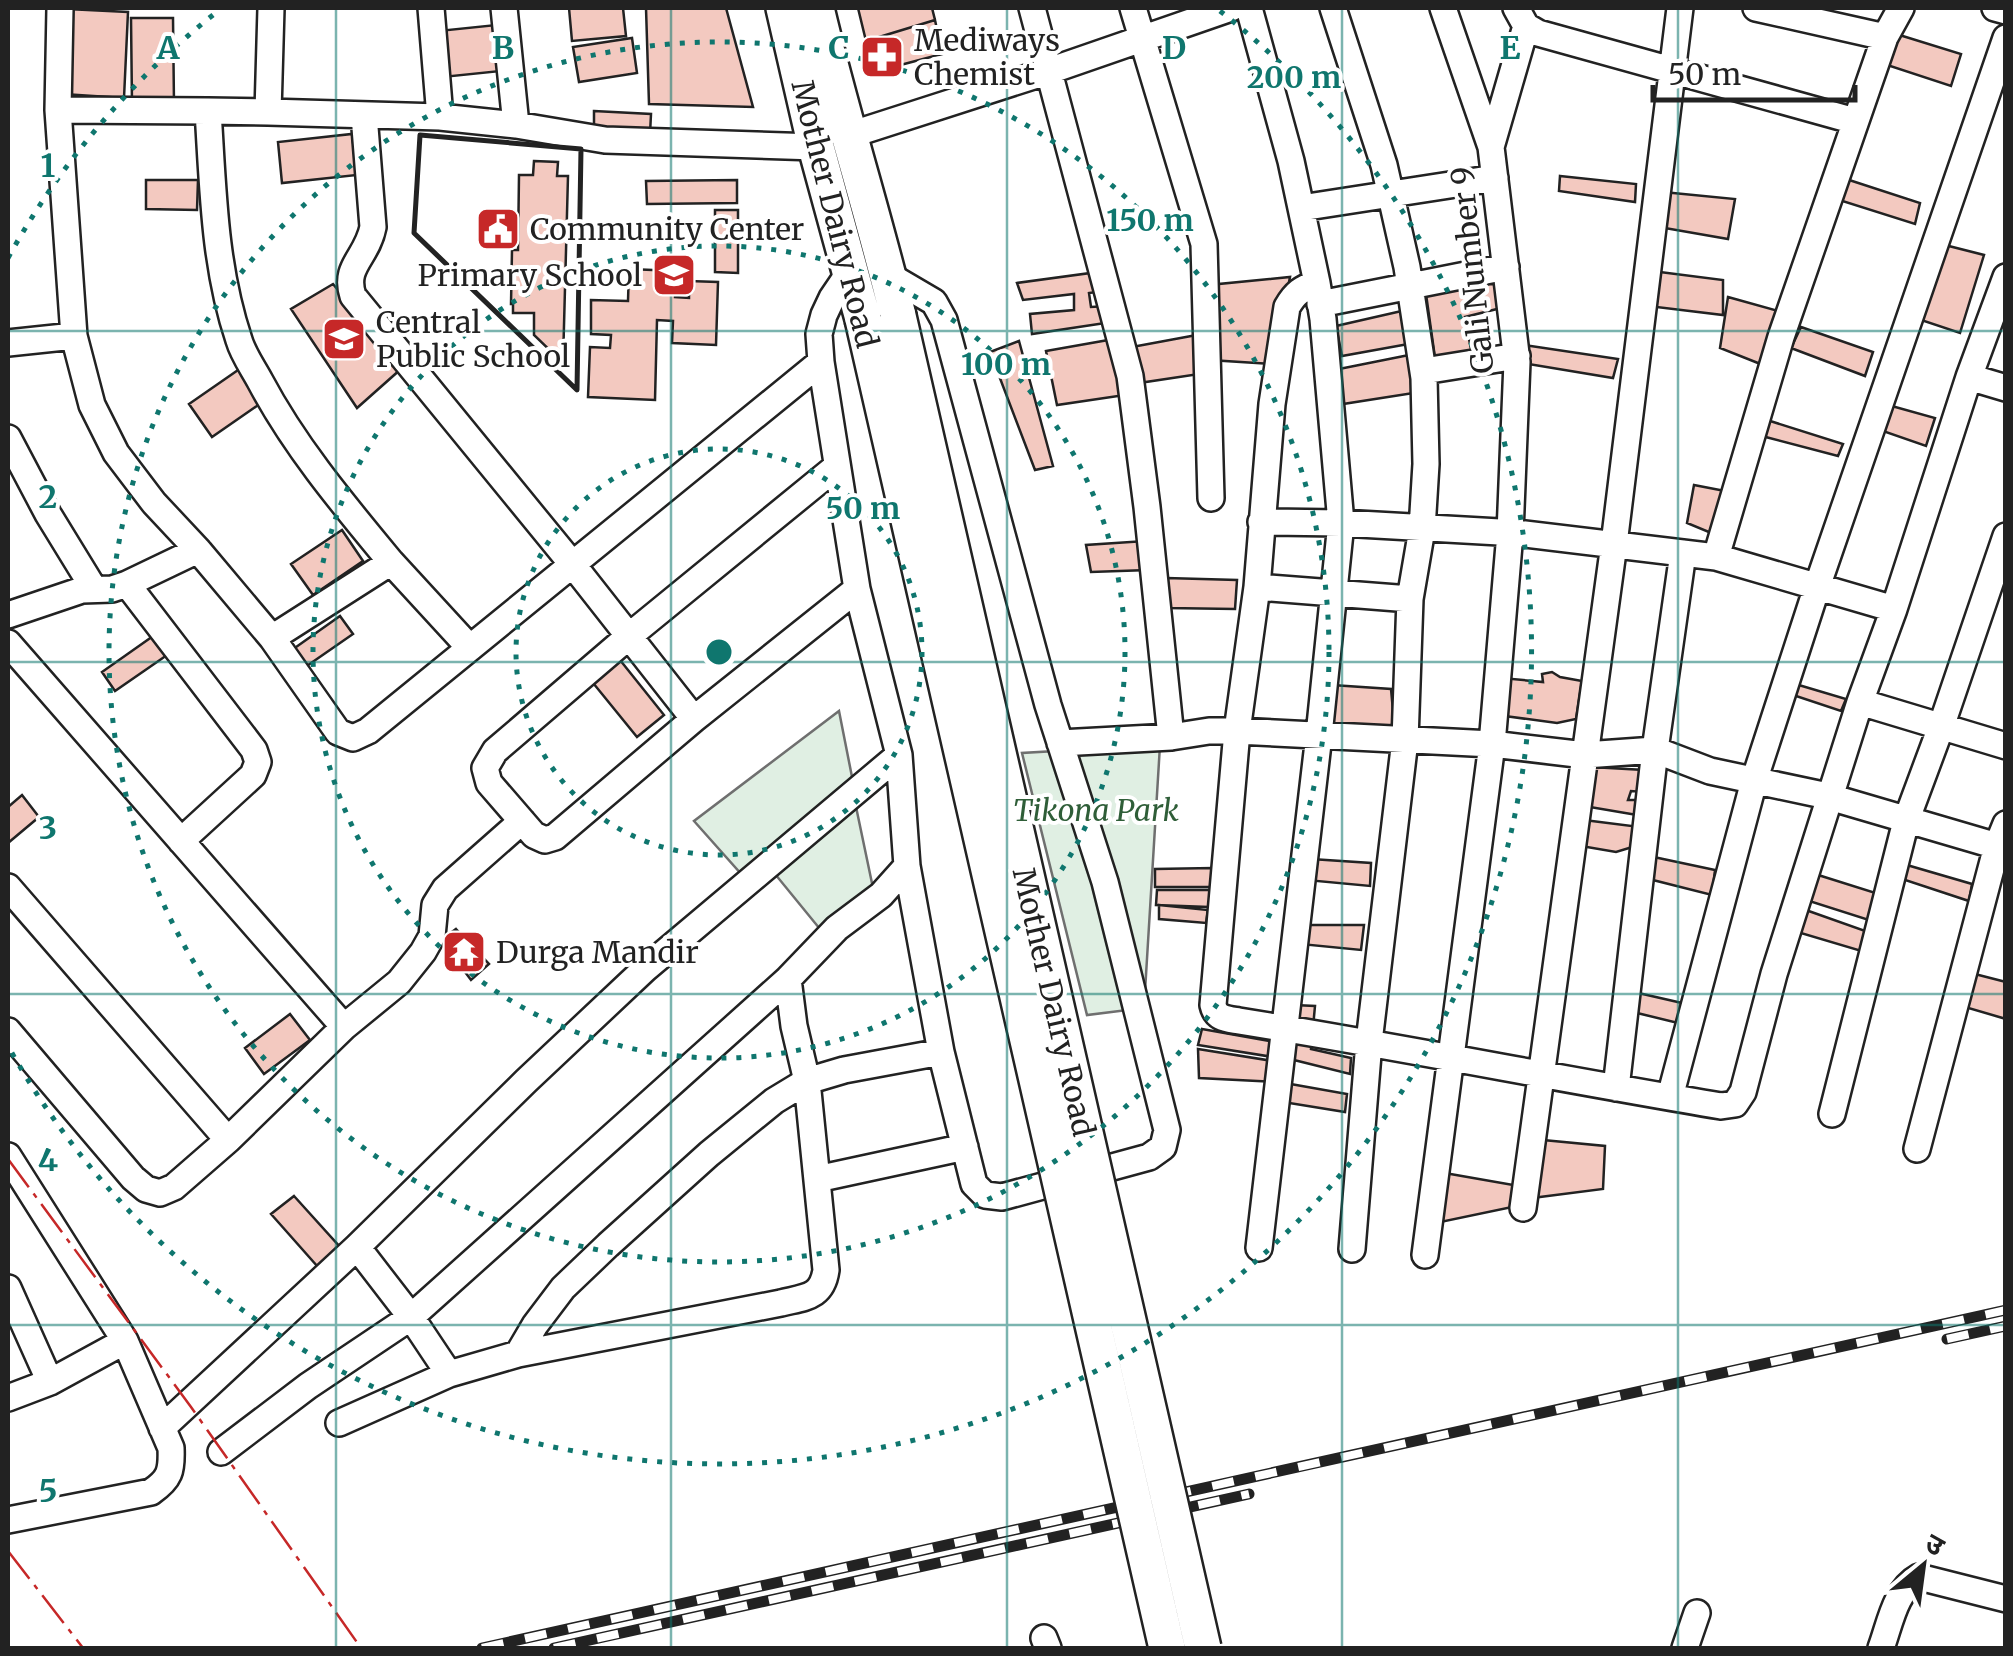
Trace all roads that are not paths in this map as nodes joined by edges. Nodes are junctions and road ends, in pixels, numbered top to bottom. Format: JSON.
{"nodes":[{"id":1,"x":60,"y":8,"type":"edge"},
{"id":2,"x":271,"y":8,"type":"edge"},
{"id":3,"x":431,"y":8,"type":"edge"},
{"id":4,"x":504,"y":8,"type":"edge"},
{"id":5,"x":784,"y":8,"type":"edge"},
{"id":6,"x":816,"y":8,"type":"edge"},
{"id":7,"x":1032,"y":8,"type":"edge"},
{"id":8,"x":1132,"y":8,"type":"edge"},
{"id":9,"x":1231,"y":8,"type":"edge"},
{"id":10,"x":1249,"y":8,"type":"edge"},
{"id":11,"x":1333,"y":8,"type":"edge"},
{"id":12,"x":1444,"y":8,"type":"edge"},
{"id":13,"x":1680,"y":8,"type":"edge"},
{"id":14,"x":1756,"y":8,"type":"edge"},
{"id":15,"x":1901,"y":8,"type":"edge"},
{"id":16,"x":1994,"y":8,"type":"edge"},
{"id":17,"x":2006,"y":10,"type":"edge"},
{"id":18,"x":1520,"y":17,"type":"edge"},
{"id":19,"x":1884,"y":37,"type":"junction"},
{"id":20,"x":2006,"y":38,"type":"edge"},
{"id":21,"x":1142,"y":39,"type":"junction"},
{"id":22,"x":1050,"y":70,"type":"junction"},
{"id":23,"x":1673,"y":70,"type":"junction"},
{"id":24,"x":58,"y":110,"type":"junction"},
{"id":25,"x":208,"y":111,"type":"junction"},
{"id":26,"x":268,"y":112,"type":"junction"},
{"id":27,"x":364,"y":115,"type":"junction"},
{"id":28,"x":440,"y":117,"type":"junction"},
{"id":29,"x":1855,"y":121,"type":"junction"},
{"id":30,"x":516,"y":125,"type":"junction"},
{"id":31,"x":850,"y":135,"type":"junction"},
{"id":32,"x":1491,"y":146,"type":"junction"},
{"id":33,"x":816,"y":147,"type":"junction"},
{"id":34,"x":1495,"y":178,"type":"junction"},
{"id":35,"x":1391,"y":194,"type":"junction"},
{"id":36,"x":1301,"y":208,"type":"junction"},
{"id":37,"x":1506,"y":267,"type":"junction"},
{"id":38,"x":851,"y":270,"type":"junction"},
{"id":39,"x":888,"y":275,"type":"junction"},
{"id":40,"x":2006,"y":277,"type":"edge"},
{"id":41,"x":1410,"y":284,"type":"junction"},
{"id":42,"x":1318,"y":294,"type":"junction"},
{"id":43,"x":880,"y":318,"type":"junction"},
{"id":44,"x":74,"y":336,"type":"junction"},
{"id":45,"x":8,"y":343,"type":"edge"},
{"id":46,"x":1517,"y":356,"type":"junction"},
{"id":47,"x":821,"y":362,"type":"junction"},
{"id":48,"x":1424,"y":371,"type":"junction"},
{"id":49,"x":1969,"y":377,"type":"junction"},
{"id":50,"x":2006,"y":388,"type":"edge"},
{"id":51,"x":8,"y":438,"type":"edge"},
{"id":52,"x":836,"y":467,"type":"junction"},
{"id":53,"x":1211,"y":498,"type":"dead end"},
{"id":54,"x":1261,"y":522,"type":"junction"},
{"id":55,"x":1341,"y":523,"type":"junction"},
{"id":56,"x":1422,"y":528,"type":"junction"},
{"id":57,"x":1510,"y":533,"type":"junction"},
{"id":58,"x":2006,"y":536,"type":"edge"},
{"id":59,"x":1614,"y":544,"type":"junction"},
{"id":60,"x":198,"y":550,"type":"junction"},
{"id":61,"x":1683,"y":553,"type":"junction"},
{"id":62,"x":1716,"y":558,"type":"junction"},
{"id":63,"x":391,"y":562,"type":"junction"},
{"id":64,"x":573,"y":564,"type":"junction"},
{"id":65,"x":126,"y":584,"type":"junction"},
{"id":66,"x":1257,"y":587,"type":"junction"},
{"id":67,"x":1817,"y":587,"type":"junction"},
{"id":68,"x":94,"y":589,"type":"junction"},
{"id":69,"x":857,"y":590,"type":"junction"},
{"id":70,"x":1334,"y":593,"type":"junction"},
{"id":71,"x":1410,"y":599,"type":"junction"},
{"id":72,"x":1894,"y":609,"type":"junction"},
{"id":73,"x":8,"y":614,"type":"edge"},
{"id":74,"x":628,"y":637,"type":"junction"},
{"id":75,"x":272,"y":638,"type":"junction"},
{"id":76,"x":8,"y":643,"type":"edge"},
{"id":77,"x":470,"y":648,"type":"junction"},
{"id":78,"x":1860,"y":702,"type":"junction"},
{"id":79,"x":694,"y":718,"type":"junction"},
{"id":80,"x":1941,"y":727,"type":"junction"},
{"id":81,"x":1237,"y":731,"type":"junction"},
{"id":82,"x":1320,"y":735,"type":"junction"},
{"id":83,"x":1171,"y":738,"type":"junction"},
{"id":84,"x":1404,"y":740,"type":"junction"},
{"id":85,"x":1060,"y":743,"type":"junction"},
{"id":86,"x":1492,"y":744,"type":"junction"},
{"id":87,"x":2006,"y":746,"type":"edge"},
{"id":88,"x":1655,"y":750,"type":"junction"},
{"id":89,"x":899,"y":755,"type":"junction"},
{"id":90,"x":1585,"y":755,"type":"junction"},
{"id":91,"x":1754,"y":780,"type":"junction"},
{"id":92,"x":1831,"y":797,"type":"junction"},
{"id":93,"x":522,"y":821,"type":"junction"},
{"id":94,"x":1906,"y":821,"type":"junction"},
{"id":95,"x":2001,"y":835,"type":"edge"},
{"id":96,"x":180,"y":841,"type":"junction"},
{"id":97,"x":907,"y":866,"type":"junction"},
{"id":98,"x":8,"y":887,"type":"edge"},
{"id":99,"x":16,"y":914,"type":"edge"},
{"id":100,"x":788,"y":980,"type":"junction"},
{"id":101,"x":344,"y":1027,"type":"junction"},
{"id":102,"x":1285,"y":1029,"type":"junction"},
{"id":103,"x":8,"y":1030,"type":"edge"},
{"id":104,"x":1369,"y":1042,"type":"junction"},
{"id":105,"x":941,"y":1052,"type":"junction"},
{"id":106,"x":1451,"y":1058,"type":"junction"},
{"id":107,"x":1541,"y":1076,"type":"junction"},
{"id":108,"x":807,"y":1081,"type":"junction"},
{"id":109,"x":1616,"y":1088,"type":"junction"},
{"id":110,"x":1670,"y":1098,"type":"junction"},
{"id":111,"x":1832,"y":1114,"type":"dead end"},
{"id":112,"x":228,"y":1140,"type":"junction"},
{"id":113,"x":965,"y":1147,"type":"junction"},
{"id":114,"x":1917,"y":1149,"type":"dead end"},
{"id":115,"x":8,"y":1156,"type":"edge"},
{"id":116,"x":817,"y":1179,"type":"junction"},
{"id":117,"x":1524,"y":1208,"type":"dead end"},
{"id":118,"x":356,"y":1246,"type":"junction"},
{"id":119,"x":1259,"y":1248,"type":"dead end"},
{"id":120,"x":1352,"y":1249,"type":"dead end"},
{"id":121,"x":1425,"y":1255,"type":"dead end"},
{"id":122,"x":8,"y":1288,"type":"edge"},
{"id":123,"x":411,"y":1317,"type":"junction"},
{"id":124,"x":124,"y":1342,"type":"junction"},
{"id":125,"x":518,"y":1354,"type":"junction"},
{"id":126,"x":450,"y":1374,"type":"junction"},
{"id":127,"x":50,"y":1382,"type":"junction"},
{"id":128,"x":8,"y":1398,"type":"edge"},
{"id":129,"x":338,"y":1424,"type":"dead end"},
{"id":130,"x":162,"y":1428,"type":"junction"},
{"id":131,"x":221,"y":1452,"type":"dead end"},
{"id":132,"x":8,"y":1520,"type":"edge"},
{"id":133,"x":2006,"y":1600,"type":"edge"},
{"id":134,"x":1697,"y":1613,"type":"dead end"},
{"id":135,"x":1167,"y":1648,"type":"edge"},
{"id":136,"x":1203,"y":1648,"type":"edge"},
{"id":137,"x":1684,"y":1648,"type":"edge"},
{"id":138,"x":1882,"y":1648,"type":"edge"}],
"edges":[{"from":1,"to":24,"type":"street"},
{"from":2,"to":26,"type":"street"},
{"from":3,"to":28,"type":"street"},
{"from":4,"to":30,"type":"street"},
{"from":5,"to":33,"type":"main road","name":"Mother Dairy Road"},
{"from":6,"to":31,"type":"main road","name":"Mother Dairy Road"},
{"from":7,"to":22,"type":"street"},
{"from":8,"to":21,"type":"street"},
{"from":9,"to":21,"type":"street"},
{"from":10,"to":36,"type":"street"},
{"from":11,"to":35,"type":"street"},
{"from":12,"to":32,"type":"street","name":"Gali Number 9"},
{"from":13,"to":23,"type":"street"},
{"from":14,"to":19,"type":"street"},
{"from":15,"to":19,"type":"street"},
{"from":16,"to":17,"type":"street"},
{"from":18,"to":23,"type":"street"},
{"from":18,"to":32,"type":"street"},
{"from":19,"to":29,"type":"street"},
{"from":20,"to":67,"type":"street"},
{"from":21,"to":22,"type":"street"},
{"from":21,"to":53,"type":"street"},
{"from":22,"to":31,"type":"street"},
{"from":22,"to":83,"type":"street"},
{"from":23,"to":29,"type":"street"},
{"from":23,"to":59,"type":"street"},
{"from":24,"to":25,"type":"street"},
{"from":24,"to":44,"type":"street"},
{"from":25,"to":26,"type":"street"},
{"from":25,"to":63,"type":"street"},
{"from":26,"to":27,"type":"street"},
{"from":27,"to":28,"type":"street"},
{"from":27,"to":64,"type":"street"},
{"from":28,"to":30,"type":"street"},
{"from":29,"to":62,"type":"street"},
{"from":30,"to":33,"type":"street"},
{"from":31,"to":39,"type":"main road","name":"Mother Dairy Road"},
{"from":32,"to":34,"type":"street","name":"Gali Number 9"},
{"from":33,"to":38,"type":"main road","name":"Mother Dairy Road"},
{"from":34,"to":35,"type":"street"},
{"from":34,"to":37,"type":"street","name":"Gali Number 9"},
{"from":35,"to":36,"type":"street"},
{"from":35,"to":41,"type":"street"},
{"from":36,"to":42,"type":"street"},
{"from":37,"to":41,"type":"street"},
{"from":37,"to":46,"type":"street","name":"Gali Number 9"},
{"from":38,"to":43,"type":"main road","name":"Mother Dairy Road"},
{"from":38,"to":47,"type":"street"},
{"from":39,"to":43,"type":"main road","name":"Mother Dairy Road"},
{"from":39,"to":85,"type":"street"},
{"from":40,"to":49,"type":"street"},
{"from":41,"to":42,"type":"street"},
{"from":41,"to":48,"type":"street"},
{"from":42,"to":54,"type":"street"},
{"from":42,"to":55,"type":"street"},
{"from":43,"to":135,"type":"main road","name":"Mother Dairy Road","bridge":true},
{"from":43,"to":136,"type":"main road","name":"Mother Dairy Road","bridge":true},
{"from":44,"to":45,"type":"street"},
{"from":44,"to":60,"type":"street"},
{"from":46,"to":48,"type":"street"},
{"from":46,"to":57,"type":"street","name":"Gali Number 9"},
{"from":47,"to":52,"type":"street"},
{"from":47,"to":64,"type":"street"},
{"from":48,"to":56,"type":"street"},
{"from":49,"to":50,"type":"street"},
{"from":49,"to":72,"type":"street"},
{"from":51,"to":68,"type":"street"},
{"from":52,"to":69,"type":"street"},
{"from":52,"to":74,"type":"street"},
{"from":54,"to":55,"type":"street"},
{"from":54,"to":66,"type":"street"},
{"from":55,"to":56,"type":"street"},
{"from":55,"to":70,"type":"street"},
{"from":56,"to":57,"type":"street"},
{"from":56,"to":71,"type":"street"},
{"from":57,"to":59,"type":"street"},
{"from":57,"to":86,"type":"street","name":"Gali Number 9"},
{"from":58,"to":80,"type":"street"},
{"from":59,"to":61,"type":"street"},
{"from":59,"to":90,"type":"street"},
{"from":60,"to":65,"type":"street"},
{"from":60,"to":75,"type":"street"},
{"from":61,"to":62,"type":"street"},
{"from":61,"to":88,"type":"street"},
{"from":62,"to":67,"type":"street"},
{"from":63,"to":75,"type":"street"},
{"from":63,"to":77,"type":"street"},
{"from":64,"to":74,"type":"street"},
{"from":64,"to":77,"type":"street"},
{"from":65,"to":68,"type":"street"},
{"from":65,"to":96,"type":"street"},
{"from":66,"to":70,"type":"street"},
{"from":66,"to":81,"type":"street"},
{"from":67,"to":72,"type":"street"},
{"from":67,"to":91,"type":"street"},
{"from":68,"to":73,"type":"street"},
{"from":69,"to":79,"type":"street"},
{"from":69,"to":89,"type":"street"},
{"from":70,"to":71,"type":"street"},
{"from":70,"to":82,"type":"street"},
{"from":71,"to":84,"type":"street"},
{"from":72,"to":78,"type":"street"},
{"from":74,"to":79,"type":"street"},
{"from":74,"to":93,"type":"street"},
{"from":75,"to":77,"type":"street"},
{"from":76,"to":96,"type":"street"},
{"from":78,"to":80,"type":"street"},
{"from":78,"to":92,"type":"street"},
{"from":79,"to":93,"type":"street"},
{"from":80,"to":87,"type":"street"},
{"from":80,"to":94,"type":"street"},
{"from":81,"to":82,"type":"street"},
{"from":81,"to":83,"type":"street"},
{"from":81,"to":102,"type":"street"},
{"from":82,"to":84,"type":"street"},
{"from":82,"to":102,"type":"street"},
{"from":83,"to":85,"type":"street"},
{"from":84,"to":86,"type":"street"},
{"from":84,"to":104,"type":"street"},
{"from":85,"to":113,"type":"street"},
{"from":86,"to":90,"type":"street"},
{"from":86,"to":106,"type":"street","name":"Gali Number 9"},
{"from":88,"to":90,"type":"street"},
{"from":88,"to":91,"type":"street"},
{"from":88,"to":109,"type":"street"},
{"from":89,"to":97,"type":"street"},
{"from":89,"to":118,"type":"street"},
{"from":90,"to":107,"type":"street"},
{"from":91,"to":92,"type":"street"},
{"from":91,"to":110,"type":"street"},
{"from":92,"to":94,"type":"street"},
{"from":92,"to":110,"type":"street"},
{"from":93,"to":101,"type":"street"},
{"from":94,"to":95,"type":"street"},
{"from":94,"to":111,"type":"street"},
{"from":95,"to":114,"type":"street"},
{"from":96,"to":101,"type":"street"},
{"from":97,"to":100,"type":"street"},
{"from":97,"to":105,"type":"street"},
{"from":98,"to":99,"type":"street"},
{"from":99,"to":112,"type":"street"},
{"from":100,"to":108,"type":"street"},
{"from":100,"to":123,"type":"street"},
{"from":101,"to":112,"type":"street"},
{"from":102,"to":104,"type":"street"},
{"from":102,"to":119,"type":"street"},
{"from":103,"to":112,"type":"street"},
{"from":104,"to":106,"type":"street"},
{"from":104,"to":120,"type":"street"},
{"from":105,"to":108,"type":"street"},
{"from":105,"to":113,"type":"street"},
{"from":106,"to":107,"type":"street"},
{"from":106,"to":121,"type":"street","name":"Gali Number 9"},
{"from":107,"to":109,"type":"street"},
{"from":107,"to":117,"type":"street"},
{"from":108,"to":116,"type":"street"},
{"from":108,"to":125,"type":"street"},
{"from":109,"to":110,"type":"street"},
{"from":113,"to":116,"type":"street"},
{"from":115,"to":124,"type":"street"},
{"from":116,"to":125,"type":"street"},
{"from":118,"to":123,"type":"street"},
{"from":118,"to":130,"type":"street"},
{"from":122,"to":127,"type":"street"},
{"from":123,"to":126,"type":"street"},
{"from":123,"to":131,"type":"street"},
{"from":124,"to":127,"type":"street"},
{"from":124,"to":130,"type":"street"},
{"from":125,"to":126,"type":"street"},
{"from":126,"to":129,"type":"street"},
{"from":127,"to":128,"type":"street"},
{"from":130,"to":132,"type":"street"},
{"from":133,"to":138,"type":"street"},
{"from":134,"to":137,"type":"street"}]}
